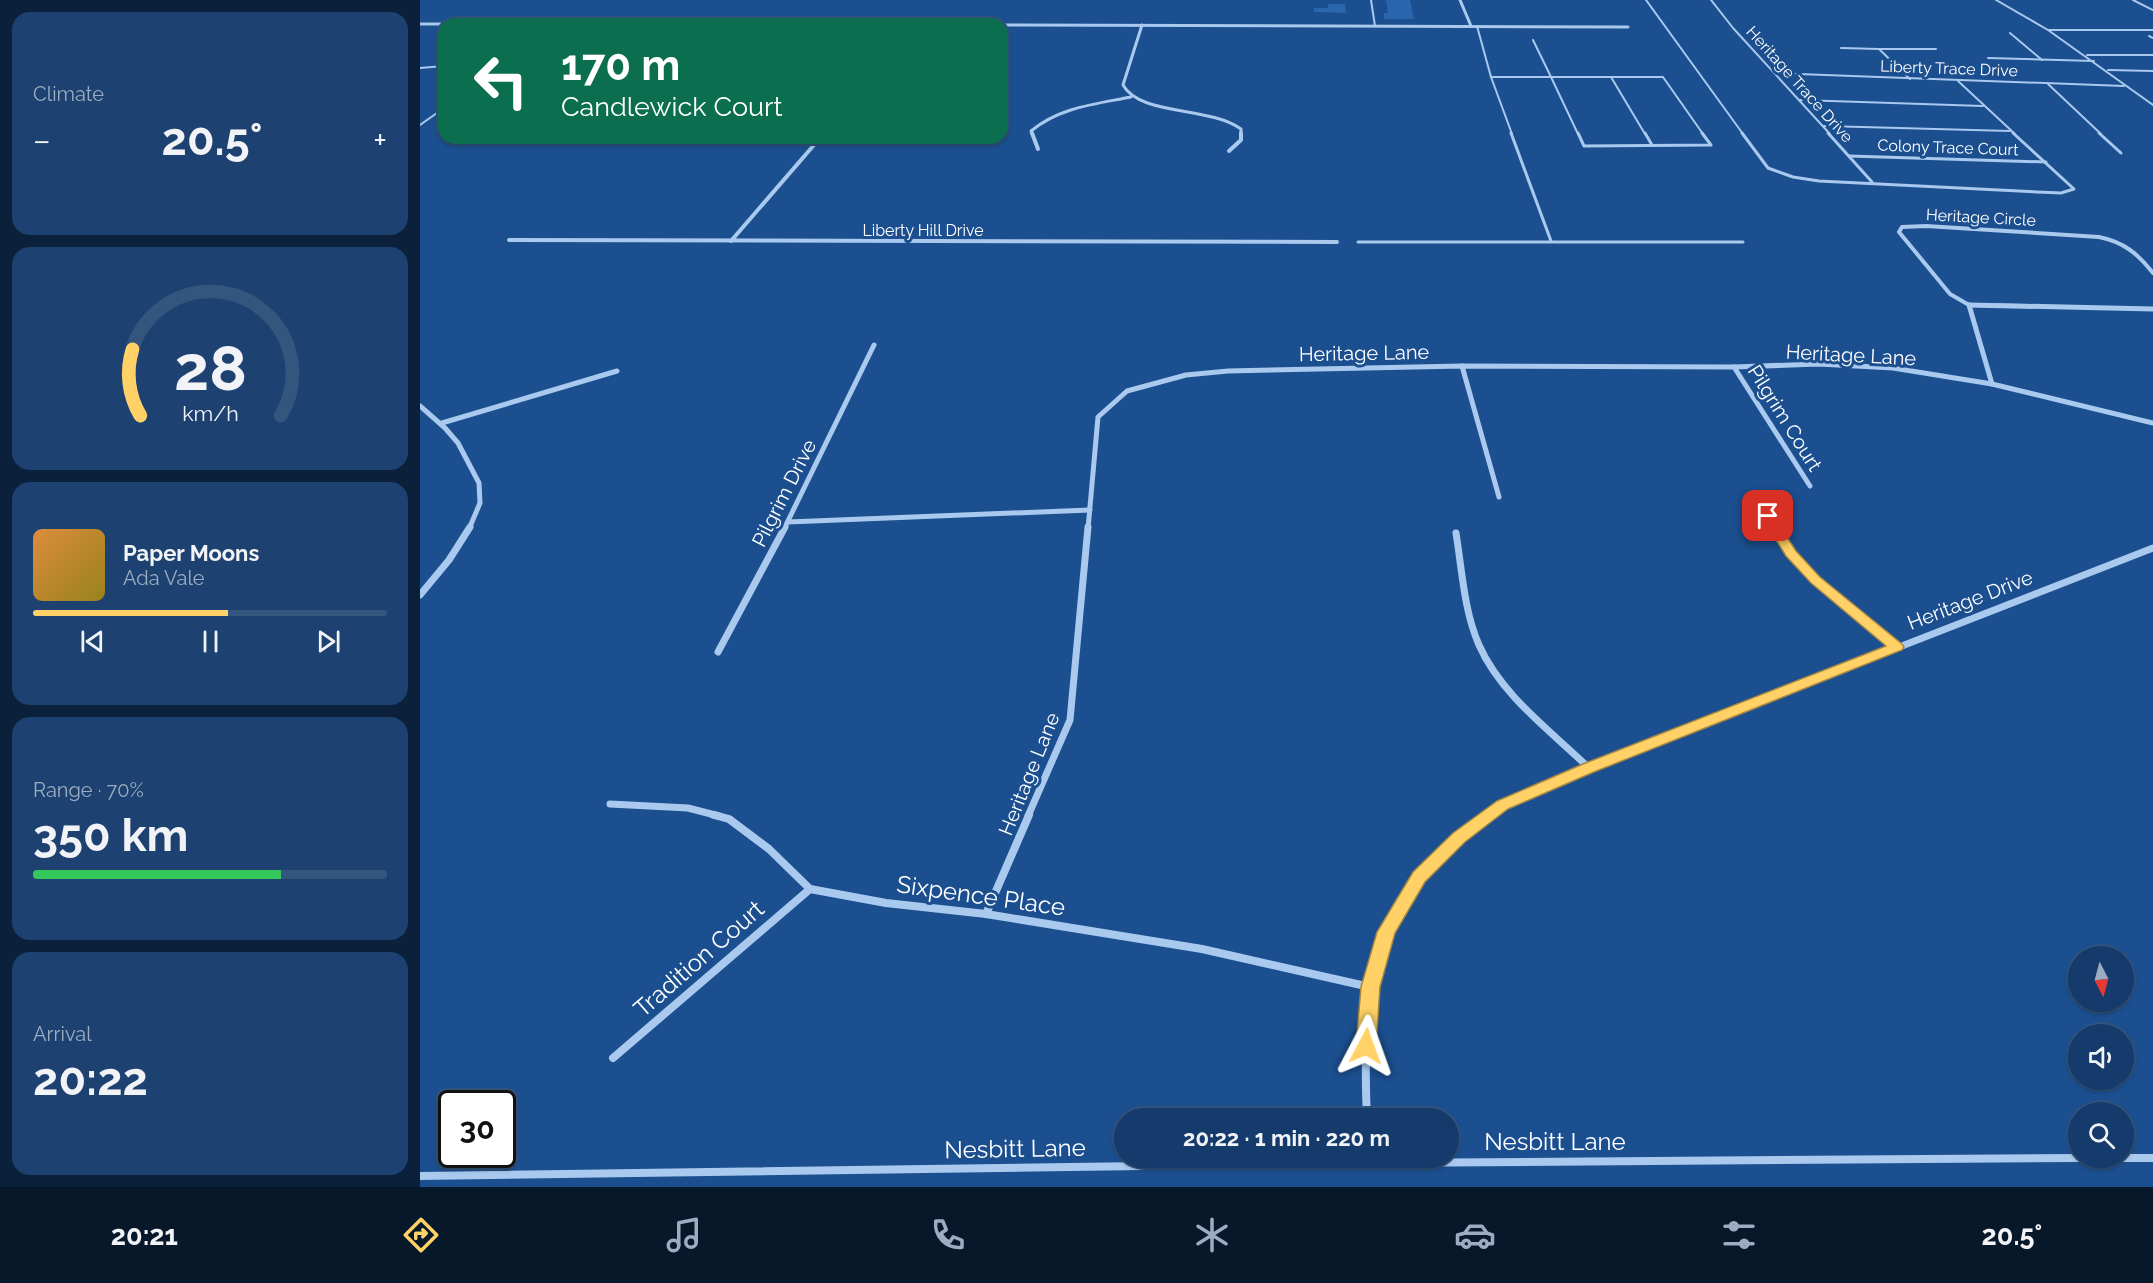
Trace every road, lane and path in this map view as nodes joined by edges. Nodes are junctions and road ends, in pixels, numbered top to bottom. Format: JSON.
{"nodes":[{"id":1,"x":1371,"y":0,"type":"edge"},
{"id":2,"x":1460,"y":0,"type":"edge"},
{"id":3,"x":1646,"y":0,"type":"edge"},
{"id":4,"x":1711,"y":0,"type":"edge"},
{"id":5,"x":1996,"y":0,"type":"edge"},
{"id":6,"x":2133,"y":0,"type":"edge"},
{"id":7,"x":2153,"y":10,"type":"edge"},
{"id":8,"x":420,"y":24,"type":"edge"},
{"id":9,"x":438,"y":24,"type":"edge"},
{"id":10,"x":1008,"y":25,"type":"edge"},
{"id":11,"x":1142,"y":25,"type":"junction"},
{"id":12,"x":1375,"y":26,"type":"junction"},
{"id":13,"x":1471,"y":26,"type":"junction"},
{"id":14,"x":1477,"y":26,"type":"junction"},
{"id":15,"x":1628,"y":27,"type":"dead end"},
{"id":16,"x":2048,"y":30,"type":"junction"},
{"id":17,"x":2153,"y":30,"type":"edge"},
{"id":18,"x":2010,"y":33,"type":"dead end"},
{"id":19,"x":2149,"y":36,"type":"dead end"},
{"id":20,"x":2153,"y":38,"type":"edge"},
{"id":21,"x":1533,"y":40,"type":"dead end"},
{"id":22,"x":1841,"y":48,"type":"dead end"},
{"id":23,"x":1879,"y":49,"type":"junction"},
{"id":24,"x":1936,"y":49,"type":"dead end"},
{"id":25,"x":2085,"y":55,"type":"junction"},
{"id":26,"x":2153,"y":55,"type":"edge"},
{"id":27,"x":1988,"y":58,"type":"dead end"},
{"id":28,"x":2042,"y":60,"type":"junction"},
{"id":29,"x":2094,"y":62,"type":"junction"},
{"id":30,"x":438,"y":66,"type":"edge"},
{"id":31,"x":420,"y":68,"type":"edge"},
{"id":32,"x":2107,"y":70,"type":"junction"},
{"id":33,"x":2153,"y":71,"type":"edge"},
{"id":34,"x":1773,"y":73,"type":"junction"},
{"id":35,"x":1491,"y":77,"type":"junction"},
{"id":36,"x":1549,"y":77,"type":"junction"},
{"id":37,"x":1611,"y":77,"type":"junction"},
{"id":38,"x":1910,"y":79,"type":"junction"},
{"id":39,"x":1958,"y":81,"type":"junction"},
{"id":40,"x":2048,"y":84,"type":"junction"},
{"id":41,"x":2124,"y":86,"type":"junction"},
{"id":42,"x":1131,"y":97,"type":"junction"},
{"id":43,"x":2145,"y":99,"type":"junction"},
{"id":44,"x":2153,"y":99,"type":"edge"},
{"id":45,"x":1800,"y":100,"type":"junction"},
{"id":46,"x":2153,"y":105,"type":"edge"},
{"id":47,"x":1984,"y":106,"type":"junction"},
{"id":48,"x":438,"y":112,"type":"edge"},
{"id":49,"x":420,"y":125,"type":"edge"},
{"id":50,"x":1824,"y":126,"type":"junction"},
{"id":51,"x":2010,"y":131,"type":"junction"},
{"id":52,"x":815,"y":144,"type":"edge"},
{"id":53,"x":1652,"y":145,"type":"junction"},
{"id":54,"x":1038,"y":149,"type":"dead end"},
{"id":55,"x":1229,"y":151,"type":"dead end"},
{"id":56,"x":2121,"y":153,"type":"dead end"},
{"id":57,"x":1849,"y":156,"type":"junction"},
{"id":58,"x":2046,"y":162,"type":"junction"},
{"id":59,"x":1872,"y":183,"type":"junction"},
{"id":60,"x":509,"y":240,"type":"dead end"},
{"id":61,"x":731,"y":241,"type":"junction"},
{"id":62,"x":1551,"y":241,"type":"junction"},
{"id":63,"x":1337,"y":242,"type":"dead end"},
{"id":64,"x":1358,"y":242,"type":"dead end"},
{"id":65,"x":1743,"y":242,"type":"dead end"},
{"id":66,"x":2153,"y":273,"type":"edge"},
{"id":67,"x":1969,"y":305,"type":"junction"},
{"id":68,"x":2153,"y":309,"type":"edge"},
{"id":69,"x":874,"y":345,"type":"dead end"},
{"id":70,"x":1462,"y":366,"type":"junction"},
{"id":71,"x":1734,"y":367,"type":"junction"},
{"id":72,"x":617,"y":372,"type":"dead end"},
{"id":73,"x":1992,"y":384,"type":"junction"},
{"id":74,"x":420,"y":406,"type":"edge"},
{"id":75,"x":442,"y":423,"type":"junction"},
{"id":76,"x":2153,"y":423,"type":"edge"},
{"id":77,"x":1810,"y":486,"type":"dead end"},
{"id":78,"x":1499,"y":497,"type":"dead end"},
{"id":79,"x":1090,"y":510,"type":"junction"},
{"id":80,"x":1768,"y":516,"type":"dead end"},
{"id":81,"x":788,"y":522,"type":"junction"},
{"id":82,"x":1456,"y":533,"type":"dead end"},
{"id":83,"x":2153,"y":548,"type":"edge"},
{"id":84,"x":420,"y":595,"type":"edge"},
{"id":85,"x":1897,"y":647,"type":"junction"},
{"id":86,"x":718,"y":652,"type":"dead end"},
{"id":87,"x":1589,"y":768,"type":"junction"},
{"id":88,"x":610,"y":804,"type":"dead end"},
{"id":89,"x":810,"y":889,"type":"junction"},
{"id":90,"x":987,"y":914,"type":"junction"},
{"id":91,"x":1370,"y":987,"type":"junction"},
{"id":92,"x":613,"y":1058,"type":"dead end"},
{"id":93,"x":1366,"y":1108,"type":"edge"},
{"id":94,"x":2068,"y":1158,"type":"edge"},
{"id":95,"x":2134,"y":1158,"type":"edge"},
{"id":96,"x":2153,"y":1158,"type":"edge"},
{"id":97,"x":1459,"y":1160,"type":"edge"},
{"id":98,"x":1114,"y":1164,"type":"edge"},
{"id":99,"x":420,"y":1176,"type":"edge"}],
"edges":[{"from":1,"to":12,"type":"lane"},
{"from":2,"to":13,"type":"street"},
{"from":3,"to":59,"type":"lane"},
{"from":4,"to":34,"type":"lane","name":"Heritage Trace Drive"},
{"from":5,"to":16,"type":"lane"},
{"from":6,"to":7,"type":"lane"},
{"from":8,"to":9,"type":"street"},
{"from":10,"to":11,"type":"street"},
{"from":11,"to":12,"type":"street"},
{"from":11,"to":42,"type":"street"},
{"from":12,"to":13,"type":"street"},
{"from":13,"to":14,"type":"street"},
{"from":14,"to":15,"type":"street"},
{"from":14,"to":35,"type":"lane"},
{"from":16,"to":17,"type":"lane"},
{"from":16,"to":25,"type":"lane"},
{"from":18,"to":28,"type":"lane"},
{"from":19,"to":20,"type":"lane"},
{"from":21,"to":36,"type":"lane"},
{"from":22,"to":23,"type":"lane"},
{"from":23,"to":24,"type":"lane"},
{"from":23,"to":38,"type":"lane"},
{"from":25,"to":26,"type":"lane"},
{"from":25,"to":29,"type":"lane"},
{"from":27,"to":28,"type":"lane"},
{"from":28,"to":29,"type":"lane"},
{"from":29,"to":32,"type":"lane"},
{"from":30,"to":31,"type":"lane"},
{"from":32,"to":33,"type":"lane"},
{"from":32,"to":41,"type":"lane"},
{"from":34,"to":38,"type":"lane","name":"Liberty Trace Drive"},
{"from":34,"to":45,"type":"lane","name":"Heritage Trace Drive"},
{"from":35,"to":36,"type":"lane"},
{"from":35,"to":62,"type":"lane"},
{"from":36,"to":37,"type":"lane"},
{"from":36,"to":53,"type":"lane"},
{"from":37,"to":53,"type":"lane"},
{"from":37,"to":53,"type":"lane"},
{"from":38,"to":39,"type":"lane","name":"Liberty Trace Drive"},
{"from":39,"to":40,"type":"lane","name":"Liberty Trace Drive"},
{"from":39,"to":47,"type":"lane"},
{"from":40,"to":41,"type":"lane","name":"Liberty Trace Drive"},
{"from":40,"to":56,"type":"lane"},
{"from":41,"to":43,"type":"lane"},
{"from":42,"to":54,"type":"street"},
{"from":42,"to":55,"type":"street"},
{"from":43,"to":44,"type":"lane"},
{"from":43,"to":46,"type":"lane"},
{"from":45,"to":47,"type":"lane"},
{"from":45,"to":50,"type":"lane","name":"Heritage Trace Drive"},
{"from":47,"to":51,"type":"lane"},
{"from":48,"to":49,"type":"lane"},
{"from":50,"to":51,"type":"lane"},
{"from":50,"to":57,"type":"lane","name":"Heritage Trace Drive"},
{"from":51,"to":58,"type":"lane"},
{"from":52,"to":61,"type":"street"},
{"from":57,"to":58,"type":"lane","name":"Colony Trace Court"},
{"from":57,"to":59,"type":"lane","name":"Heritage Trace Drive"},
{"from":58,"to":59,"type":"lane"},
{"from":60,"to":61,"type":"street","name":"Liberty Hill Drive"},
{"from":61,"to":63,"type":"street","name":"Liberty Hill Drive"},
{"from":62,"to":64,"type":"lane"},
{"from":62,"to":65,"type":"lane"},
{"from":66,"to":67,"type":"street","name":"Heritage Circle"},
{"from":67,"to":68,"type":"street"},
{"from":67,"to":73,"type":"street"},
{"from":69,"to":81,"type":"street","name":"Pilgrim Drive"},
{"from":70,"to":71,"type":"street","name":"Heritage Lane"},
{"from":70,"to":78,"type":"street"},
{"from":70,"to":79,"type":"street","name":"Heritage Lane"},
{"from":71,"to":73,"type":"street","name":"Heritage Lane"},
{"from":71,"to":77,"type":"street","name":"Pilgrim Court"},
{"from":72,"to":75,"type":"street"},
{"from":73,"to":76,"type":"street","name":"Heritage Lane"},
{"from":74,"to":75,"type":"street"},
{"from":75,"to":84,"type":"street"},
{"from":79,"to":81,"type":"street"},
{"from":79,"to":90,"type":"street","name":"Heritage Lane"},
{"from":80,"to":85,"type":"street"},
{"from":81,"to":86,"type":"street","name":"Pilgrim Drive"},
{"from":82,"to":87,"type":"street"},
{"from":83,"to":85,"type":"street","name":"Heritage Drive"},
{"from":85,"to":87,"type":"street","name":"Heritage Drive"},
{"from":87,"to":91,"type":"street","name":"Heritage Drive"},
{"from":88,"to":89,"type":"street"},
{"from":89,"to":90,"type":"street","name":"Sixpence Place"},
{"from":89,"to":92,"type":"street","name":"Tradition Court"},
{"from":90,"to":91,"type":"street","name":"Sixpence Place"},
{"from":91,"to":93,"type":"street","name":"Heritage Drive"},
{"from":94,"to":97,"type":"street","name":"Nesbitt Lane"},
{"from":95,"to":96,"type":"street"},
{"from":98,"to":99,"type":"street","name":"Nesbitt Lane"}]}
